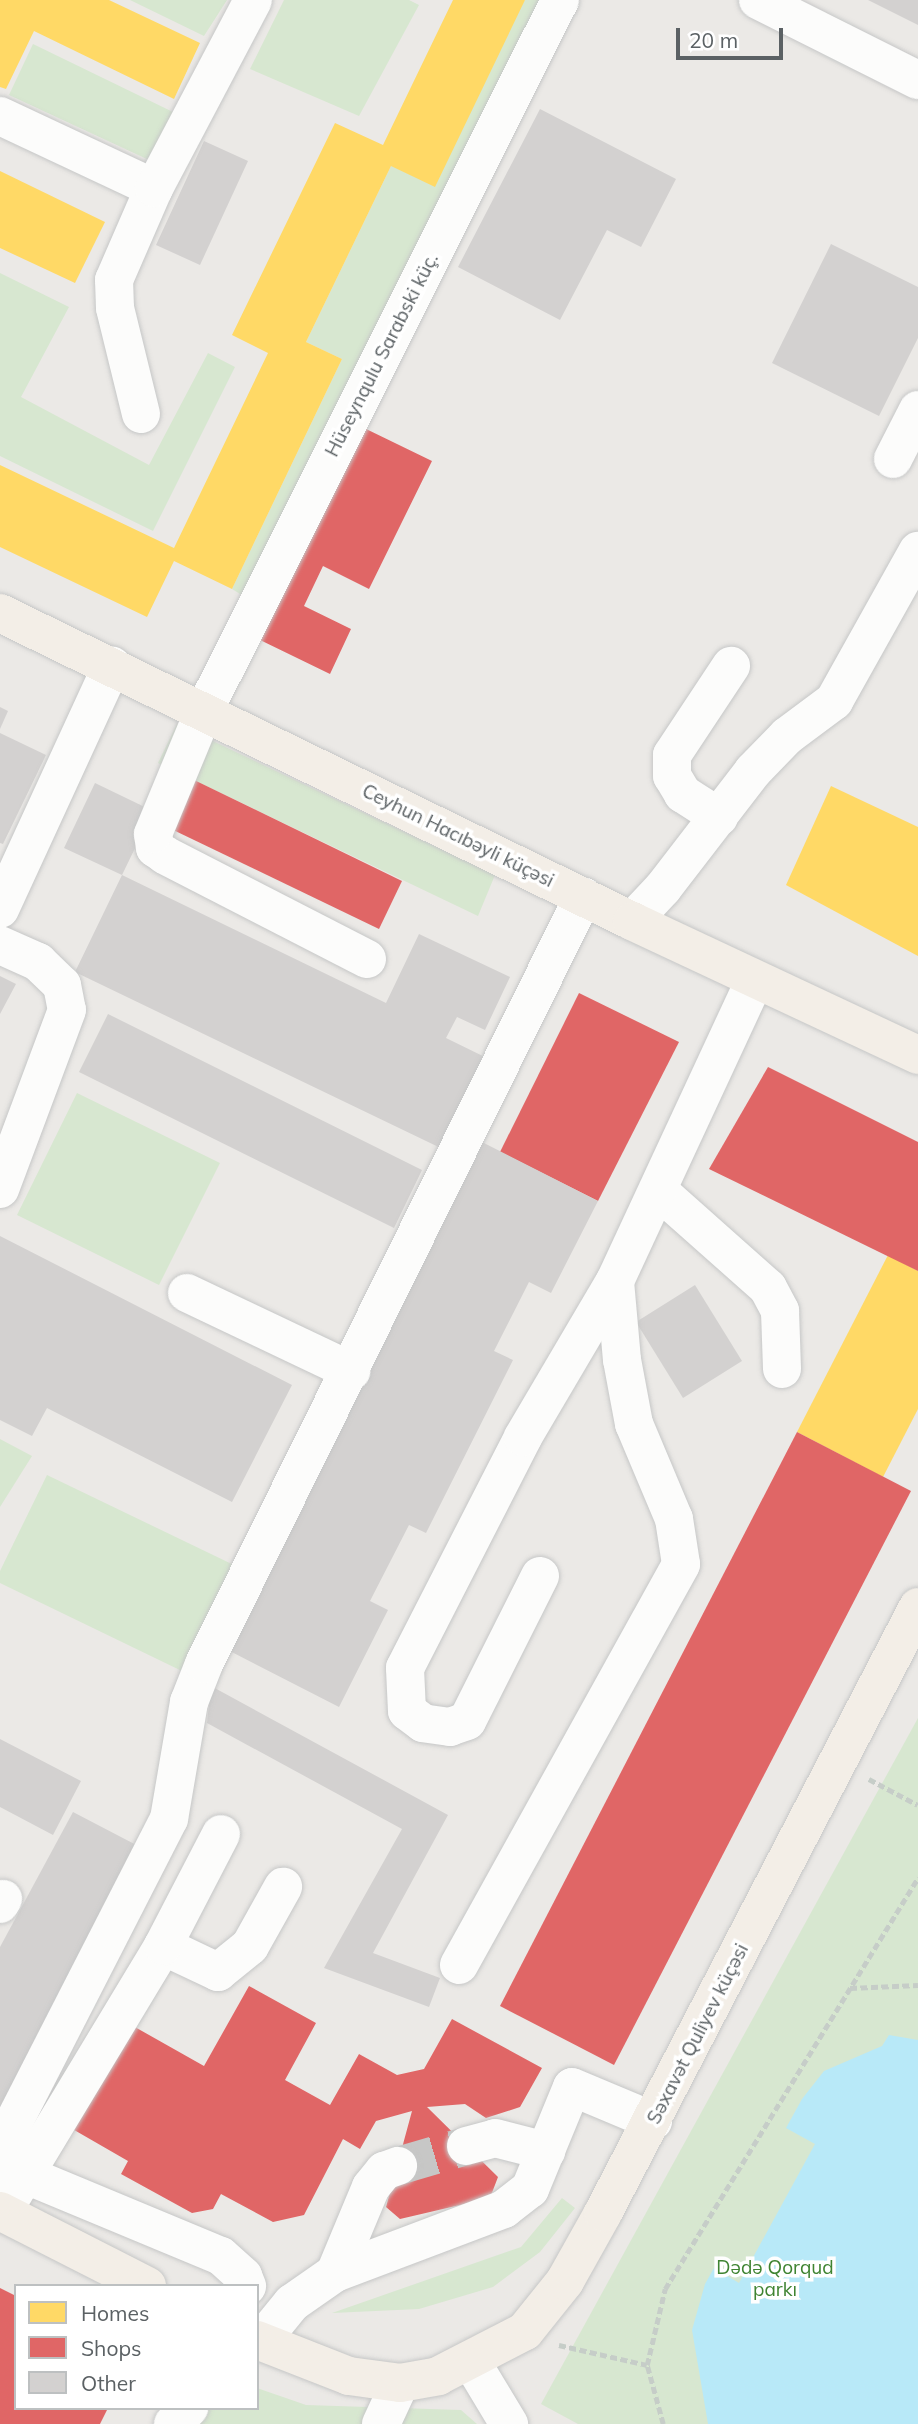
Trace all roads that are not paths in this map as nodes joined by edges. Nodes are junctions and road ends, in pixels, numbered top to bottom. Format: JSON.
{"nodes":[{"id":1,"x":253,"y":0,"type":"edge"},
{"id":2,"x":560,"y":0,"type":"edge"},
{"id":3,"x":758,"y":0,"type":"edge"},
{"id":4,"x":918,"y":80,"type":"edge"},
{"id":5,"x":0,"y":116,"type":"edge"},
{"id":6,"x":154,"y":188,"type":"junction"},
{"id":7,"x":918,"y":410,"type":"edge"},
{"id":8,"x":141,"y":414,"type":"dead end"},
{"id":9,"x":893,"y":459,"type":"dead end"},
{"id":10,"x":918,"y":551,"type":"edge"},
{"id":11,"x":0,"y":613,"type":"edge"},
{"id":12,"x":111,"y":665,"type":"junction"},
{"id":13,"x":731,"y":666,"type":"dead end"},
{"id":14,"x":204,"y":710,"type":"junction"},
{"id":15,"x":719,"y":817,"type":"junction"},
{"id":16,"x":583,"y":897,"type":"junction"},
{"id":17,"x":0,"y":909,"type":"edge"},
{"id":18,"x":632,"y":921,"type":"junction"},
{"id":19,"x":0,"y":945,"type":"edge"},
{"id":20,"x":367,"y":959,"type":"dead end"},
{"id":21,"x":755,"y":980,"type":"junction"},
{"id":22,"x":918,"y":1055,"type":"edge"},
{"id":23,"x":0,"y":1189,"type":"edge"},
{"id":24,"x":660,"y":1192,"type":"junction"},
{"id":25,"x":615,"y":1281,"type":"junction"},
{"id":26,"x":187,"y":1293,"type":"dead end"},
{"id":27,"x":782,"y":1369,"type":"dead end"},
{"id":28,"x":351,"y":1371,"type":"junction"},
{"id":29,"x":540,"y":1576,"type":"dead end"},
{"id":30,"x":918,"y":1608,"type":"edge"},
{"id":31,"x":221,"y":1834,"type":"dead end"},
{"id":32,"x":283,"y":1886,"type":"dead end"},
{"id":33,"x":163,"y":1946,"type":"junction"},
{"id":34,"x":459,"y":1965,"type":"dead end"},
{"id":35,"x":653,"y":2121,"type":"junction"},
{"id":36,"x":466,"y":2146,"type":"tunnel mouth"},
{"id":37,"x":546,"y":2151,"type":"junction"},
{"id":38,"x":8,"y":2163,"type":"edge"},
{"id":39,"x":398,"y":2166,"type":"tunnel mouth"},
{"id":40,"x":1,"y":2212,"type":"edge"},
{"id":41,"x":335,"y":2273,"type":"junction"},
{"id":42,"x":143,"y":2284,"type":"edge"},
{"id":43,"x":246,"y":2284,"type":"edge"},
{"id":44,"x":259,"y":2340,"type":"edge"},
{"id":45,"x":471,"y":2361,"type":"junction"},
{"id":46,"x":400,"y":2383,"type":"junction"},
{"id":47,"x":187,"y":2410,"type":"edge"},
{"id":48,"x":173,"y":2424,"type":"edge"},
{"id":49,"x":381,"y":2424,"type":"edge"},
{"id":50,"x":509,"y":2424,"type":"edge"}],
"edges":[{"from":1,"to":6,"type":"street"},
{"from":2,"to":14,"type":"street","name":"Hüseynqulu Sarabski küç."},
{"from":3,"to":4,"type":"street"},
{"from":5,"to":6,"type":"street"},
{"from":6,"to":8,"type":"street"},
{"from":7,"to":9,"type":"street"},
{"from":10,"to":15,"type":"street"},
{"from":11,"to":12,"type":"main road","name":"Ceyhun Hacıbəyli küçəsi"},
{"from":12,"to":14,"type":"main road","name":"Ceyhun Hacıbəyli küçəsi"},
{"from":12,"to":17,"type":"street"},
{"from":13,"to":15,"type":"street"},
{"from":14,"to":16,"type":"main road","name":"Ceyhun Hacıbəyli küçəsi"},
{"from":14,"to":20,"type":"street","name":"Hüseynqulu Sarabski küç."},
{"from":15,"to":18,"type":"street"},
{"from":16,"to":18,"type":"main road","name":"Ceyhun Hacıbəyli küçəsi"},
{"from":16,"to":28,"type":"street"},
{"from":18,"to":21,"type":"main road","name":"Ceyhun Hacıbəyli küçəsi"},
{"from":19,"to":23,"type":"street"},
{"from":21,"to":22,"type":"main road","name":"Ceyhun Hacıbəyli küçəsi"},
{"from":21,"to":24,"type":"street"},
{"from":24,"to":25,"type":"street"},
{"from":24,"to":27,"type":"street"},
{"from":25,"to":29,"type":"street"},
{"from":25,"to":34,"type":"street"},
{"from":26,"to":28,"type":"street"},
{"from":28,"to":38,"type":"street"},
{"from":30,"to":35,"type":"main road","name":"Səxavət Quliyev küçəsi"},
{"from":31,"to":33,"type":"street"},
{"from":32,"to":33,"type":"street"},
{"from":33,"to":38,"type":"street"},
{"from":35,"to":37,"type":"street"},
{"from":35,"to":45,"type":"main road","name":"Səxavət Quliyev küçəsi"},
{"from":36,"to":37,"type":"street"},
{"from":37,"to":41,"type":"street"},
{"from":38,"to":40,"type":"street"},
{"from":38,"to":43,"type":"street"},
{"from":39,"to":41,"type":"street"},
{"from":40,"to":42,"type":"main road"},
{"from":41,"to":44,"type":"street"},
{"from":44,"to":46,"type":"main road","name":"Səxavət Quliyev küçəsi"},
{"from":45,"to":46,"type":"main road","name":"Səxavət Quliyev küçəsi"},
{"from":45,"to":50,"type":"street"},
{"from":46,"to":49,"type":"street"},
{"from":47,"to":48,"type":"street"}]}
